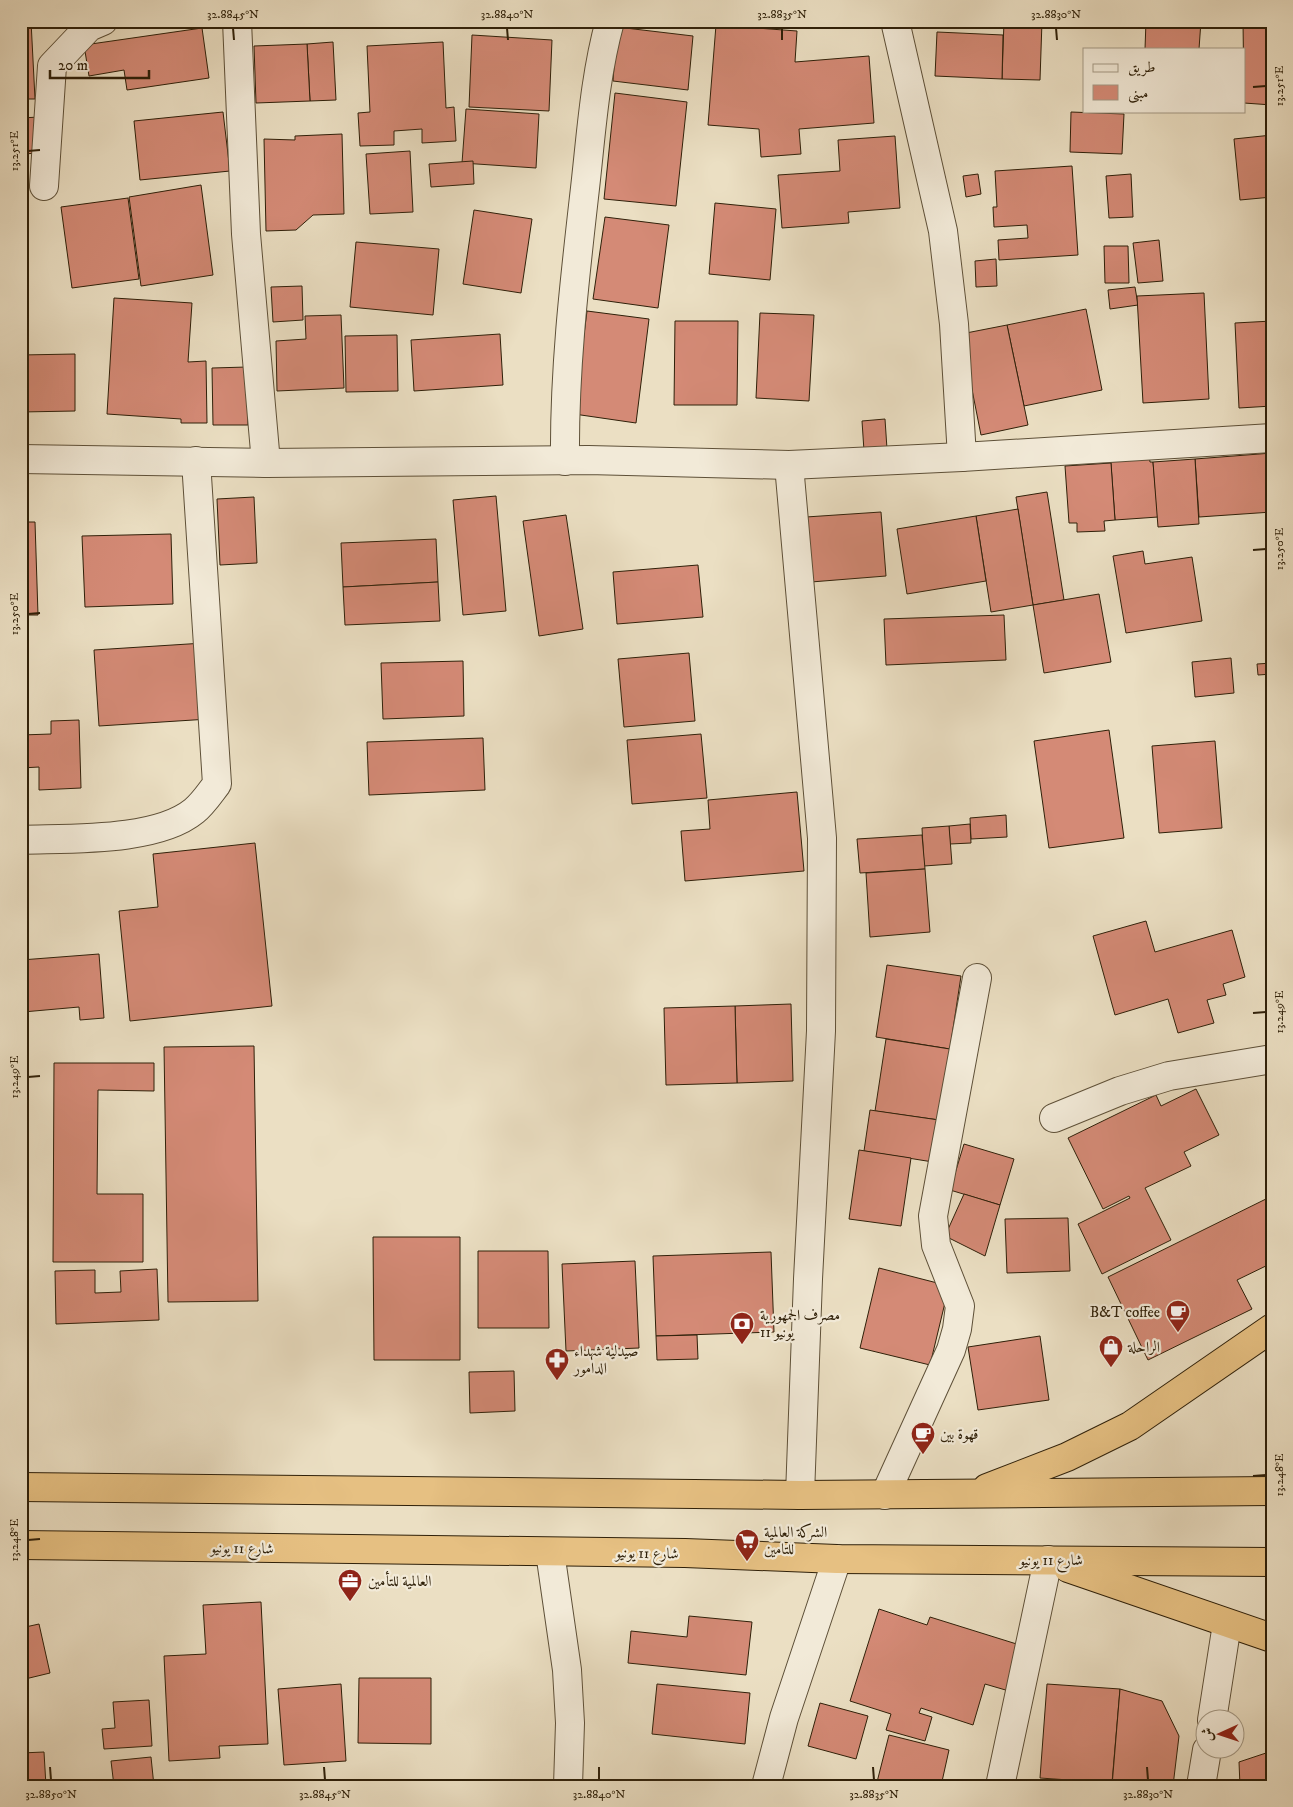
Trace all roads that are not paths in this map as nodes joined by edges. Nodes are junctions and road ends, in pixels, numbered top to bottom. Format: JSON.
{"nodes":[{"id":1,"x":103,"y":21,"type":"edge"},
{"id":2,"x":237,"y":21,"type":"edge"},
{"id":3,"x":610,"y":21,"type":"edge"},
{"id":4,"x":895,"y":21,"type":"edge"},
{"id":5,"x":44,"y":186,"type":"dead end"},
{"id":6,"x":1272,"y":438,"type":"edge"},
{"id":7,"x":962,"y":457,"type":"junction"},
{"id":8,"x":21,"y":459,"type":"edge"},
{"id":9,"x":196,"y":461,"type":"junction"},
{"id":10,"x":565,"y":461,"type":"junction"},
{"id":11,"x":266,"y":463,"type":"junction"},
{"id":12,"x":789,"y":465,"type":"junction"},
{"id":13,"x":21,"y":840,"type":"edge"},
{"id":14,"x":978,"y":978,"type":"dead end"},
{"id":15,"x":1272,"y":1059,"type":"edge"},
{"id":16,"x":1054,"y":1118,"type":"dead end"},
{"id":17,"x":1272,"y":1328,"type":"edge"},
{"id":18,"x":21,"y":1487,"type":"edge"},
{"id":19,"x":1272,"y":1491,"type":"edge"},
{"id":20,"x":800,"y":1495,"type":"junction"},
{"id":21,"x":885,"y":1495,"type":"junction"},
{"id":22,"x":970,"y":1495,"type":"junction"},
{"id":23,"x":21,"y":1545,"type":"edge"},
{"id":24,"x":550,"y":1552,"type":"junction"},
{"id":25,"x":837,"y":1559,"type":"junction"},
{"id":26,"x":1048,"y":1560,"type":"junction"},
{"id":27,"x":1272,"y":1562,"type":"edge"},
{"id":28,"x":1227,"y":1624,"type":"junction"},
{"id":29,"x":1272,"y":1638,"type":"edge"},
{"id":30,"x":1214,"y":1710,"type":"edge"},
{"id":31,"x":1206,"y":1760,"type":"edge"},
{"id":32,"x":568,"y":1786,"type":"edge"},
{"id":33,"x":766,"y":1786,"type":"edge"},
{"id":34,"x":1000,"y":1786,"type":"edge"},
{"id":35,"x":1202,"y":1786,"type":"edge"}],
"edges":[{"from":1,"to":5,"type":"street"},
{"from":2,"to":11,"type":"street"},
{"from":3,"to":10,"type":"street"},
{"from":4,"to":7,"type":"street"},
{"from":6,"to":7,"type":"street"},
{"from":7,"to":12,"type":"street"},
{"from":8,"to":9,"type":"street"},
{"from":9,"to":11,"type":"street"},
{"from":9,"to":13,"type":"street"},
{"from":10,"to":11,"type":"street"},
{"from":10,"to":12,"type":"street"},
{"from":12,"to":20,"type":"street"},
{"from":14,"to":21,"type":"street"},
{"from":15,"to":16,"type":"street"},
{"from":17,"to":22,"type":"highway"},
{"from":18,"to":20,"type":"highway"},
{"from":19,"to":22,"type":"highway"},
{"from":20,"to":21,"type":"highway"},
{"from":21,"to":22,"type":"highway"},
{"from":23,"to":24,"type":"highway","name":"شارع 11 يونيو"},
{"from":24,"to":25,"type":"highway","name":"شارع 11 يونيو"},
{"from":24,"to":32,"type":"street"},
{"from":25,"to":26,"type":"highway","name":"شارع 11 يونيو"},
{"from":25,"to":33,"type":"street"},
{"from":26,"to":27,"type":"highway","name":"شارع 11 يونيو"},
{"from":26,"to":28,"type":"highway"},
{"from":26,"to":34,"type":"street"},
{"from":28,"to":29,"type":"highway"},
{"from":28,"to":30,"type":"street"},
{"from":31,"to":35,"type":"street"}]}
